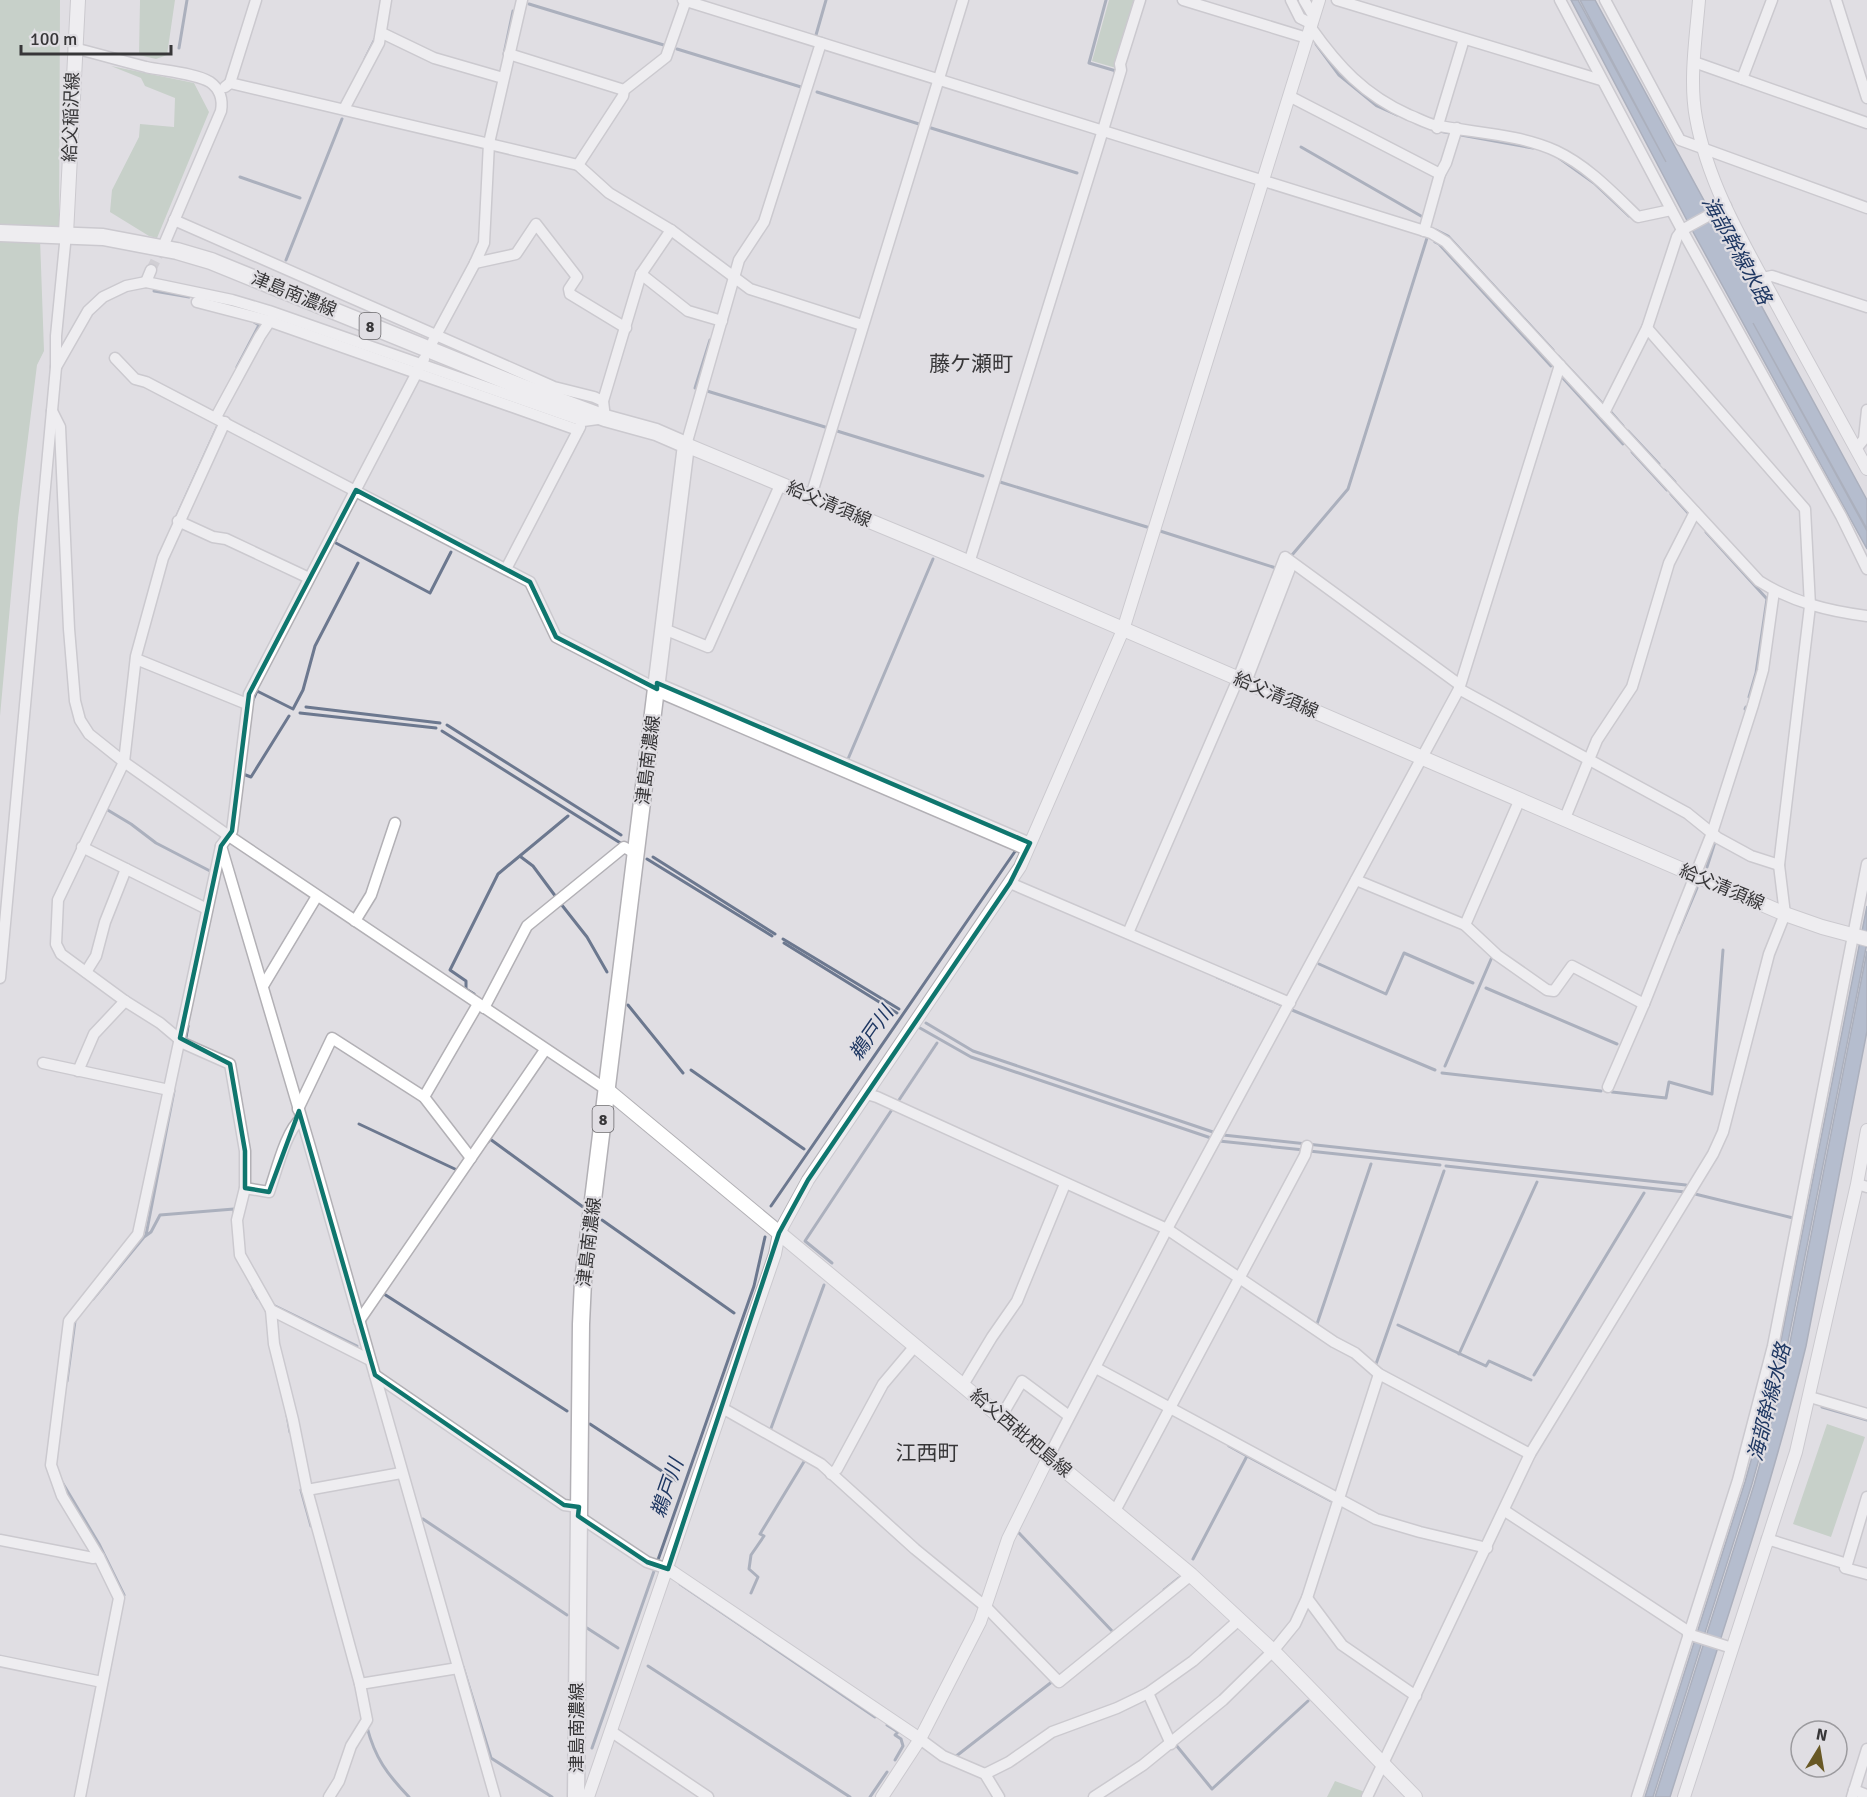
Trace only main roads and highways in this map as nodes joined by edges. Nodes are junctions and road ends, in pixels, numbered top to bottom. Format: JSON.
{"nodes":[{"id":1,"x":78,"y":0,"type":"edge"},
{"id":2,"x":0,"y":233,"type":"edge"},
{"id":3,"x":66,"y":234,"type":"junction"},
{"id":4,"x":686,"y":445,"type":"junction"},
{"id":5,"x":1859,"y":937,"type":"edge"},
{"id":6,"x":607,"y":1090,"type":"junction"},
{"id":7,"x":576,"y":1797,"type":"edge"},
{"id":8,"x":1415,"y":1797,"type":"edge"}],
"edges":[{"from":1,"to":3,"type":"main road","name":"給父稲沢線"},
{"from":2,"to":3,"type":"main road","name":"津島南濃線","number":"8"},
{"from":3,"to":4,"type":"main road","name":"津島南濃線","number":"8"},
{"from":4,"to":5,"type":"main road","name":"給父清須線"},
{"from":4,"to":6,"type":"main road","name":"津島南濃線","number":"8"},
{"from":6,"to":7,"type":"main road","name":"津島南濃線","number":"8"},
{"from":6,"to":8,"type":"main road","name":"給父西枇杷島線"}]}
